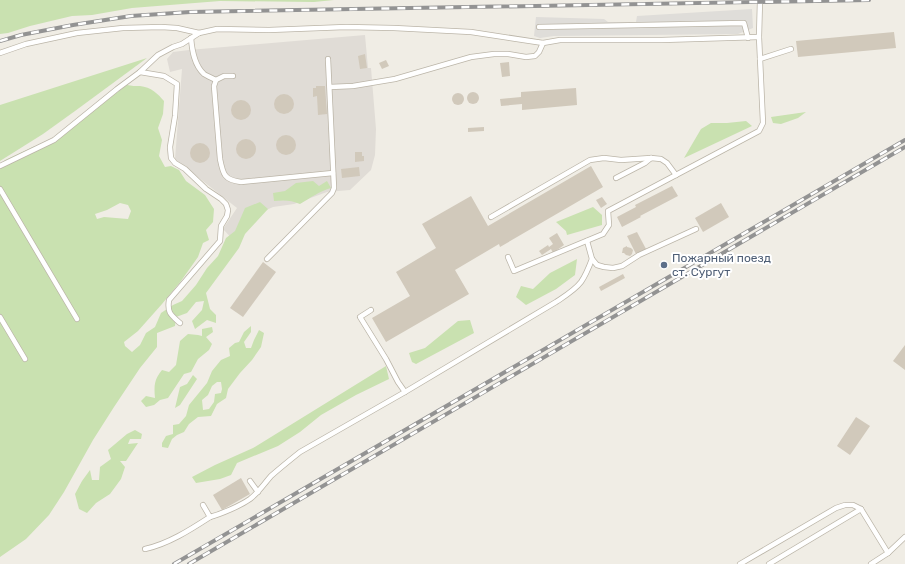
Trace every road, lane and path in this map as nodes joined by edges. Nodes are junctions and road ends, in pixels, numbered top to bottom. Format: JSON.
{"nodes":[{"id":1,"x":760,"y":0,"type":"edge"},
{"id":2,"x":539,"y":28,"type":"dead end"},
{"id":3,"x":199,"y":33,"type":"junction"},
{"id":4,"x":191,"y":38,"type":"junction"},
{"id":5,"x":748,"y":38,"type":"junction"},
{"id":6,"x":759,"y":38,"type":"junction"},
{"id":7,"x":543,"y":43,"type":"junction"},
{"id":8,"x":791,"y":49,"type":"dead end"},
{"id":9,"x":0,"y":53,"type":"edge"},
{"id":10,"x":328,"y":59,"type":"dead end"},
{"id":11,"x":760,"y":59,"type":"junction"},
{"id":12,"x":140,"y":72,"type":"junction"},
{"id":13,"x":234,"y":76,"type":"dead end"},
{"id":14,"x":216,"y":80,"type":"junction"},
{"id":15,"x":330,"y":87,"type":"junction"},
{"id":16,"x":651,"y":158,"type":"junction"},
{"id":17,"x":0,"y":166,"type":"edge"},
{"id":18,"x":334,"y":173,"type":"junction"},
{"id":19,"x":676,"y":175,"type":"junction"},
{"id":20,"x":616,"y":178,"type":"dead end"},
{"id":21,"x":0,"y":189,"type":"edge"},
{"id":22,"x":491,"y":217,"type":"dead end"},
{"id":23,"x":696,"y":229,"type":"dead end"},
{"id":24,"x":587,"y":240,"type":"junction"},
{"id":25,"x":508,"y":257,"type":"dead end"},
{"id":26,"x":267,"y":259,"type":"dead end"},
{"id":27,"x":592,"y":259,"type":"junction"},
{"id":28,"x":370,"y":310,"type":"dead end"},
{"id":29,"x":0,"y":317,"type":"edge"},
{"id":30,"x":77,"y":319,"type":"dead end"},
{"id":31,"x":180,"y":323,"type":"dead end"},
{"id":32,"x":25,"y":359,"type":"dead end"},
{"id":33,"x":405,"y":392,"type":"junction"},
{"id":34,"x":250,"y":481,"type":"dead end"},
{"id":35,"x":258,"y":492,"type":"junction"},
{"id":36,"x":203,"y":505,"type":"dead end"},
{"id":37,"x":861,"y":509,"type":"junction"},
{"id":38,"x":210,"y":517,"type":"junction"},
{"id":39,"x":905,"y":537,"type":"edge"},
{"id":40,"x":145,"y":549,"type":"dead end"},
{"id":41,"x":888,"y":553,"type":"junction"},
{"id":42,"x":740,"y":564,"type":"edge"},
{"id":43,"x":769,"y":564,"type":"edge"},
{"id":44,"x":871,"y":564,"type":"edge"}],
"edges":[{"from":1,"to":6,"type":"lane"},
{"from":2,"to":5,"type":"lane"},
{"from":3,"to":4,"type":"lane"},
{"from":3,"to":7,"type":"lane"},
{"from":3,"to":9,"type":"lane"},
{"from":4,"to":12,"type":"lane"},
{"from":4,"to":14,"type":"lane"},
{"from":5,"to":6,"type":"lane"},
{"from":5,"to":7,"type":"lane"},
{"from":6,"to":11,"type":"lane"},
{"from":7,"to":15,"type":"lane"},
{"from":8,"to":11,"type":"lane"},
{"from":10,"to":15,"type":"lane"},
{"from":11,"to":19,"type":"lane"},
{"from":12,"to":17,"type":"lane"},
{"from":12,"to":31,"type":"lane"},
{"from":13,"to":14,"type":"lane"},
{"from":14,"to":18,"type":"lane"},
{"from":15,"to":18,"type":"lane"},
{"from":16,"to":19,"type":"lane"},
{"from":16,"to":20,"type":"lane"},
{"from":16,"to":22,"type":"lane"},
{"from":18,"to":26,"type":"lane"},
{"from":19,"to":24,"type":"lane"},
{"from":21,"to":30,"type":"lane"},
{"from":23,"to":27,"type":"lane"},
{"from":24,"to":25,"type":"lane"},
{"from":24,"to":27,"type":"lane"},
{"from":27,"to":33,"type":"lane"},
{"from":28,"to":33,"type":"lane"},
{"from":29,"to":32,"type":"lane"},
{"from":33,"to":35,"type":"lane"},
{"from":34,"to":35,"type":"lane"},
{"from":35,"to":38,"type":"lane"},
{"from":36,"to":38,"type":"lane"},
{"from":37,"to":41,"type":"lane"},
{"from":37,"to":42,"type":"lane"},
{"from":37,"to":43,"type":"lane"},
{"from":38,"to":40,"type":"lane"},
{"from":39,"to":41,"type":"lane"},
{"from":41,"to":44,"type":"lane"}]}
